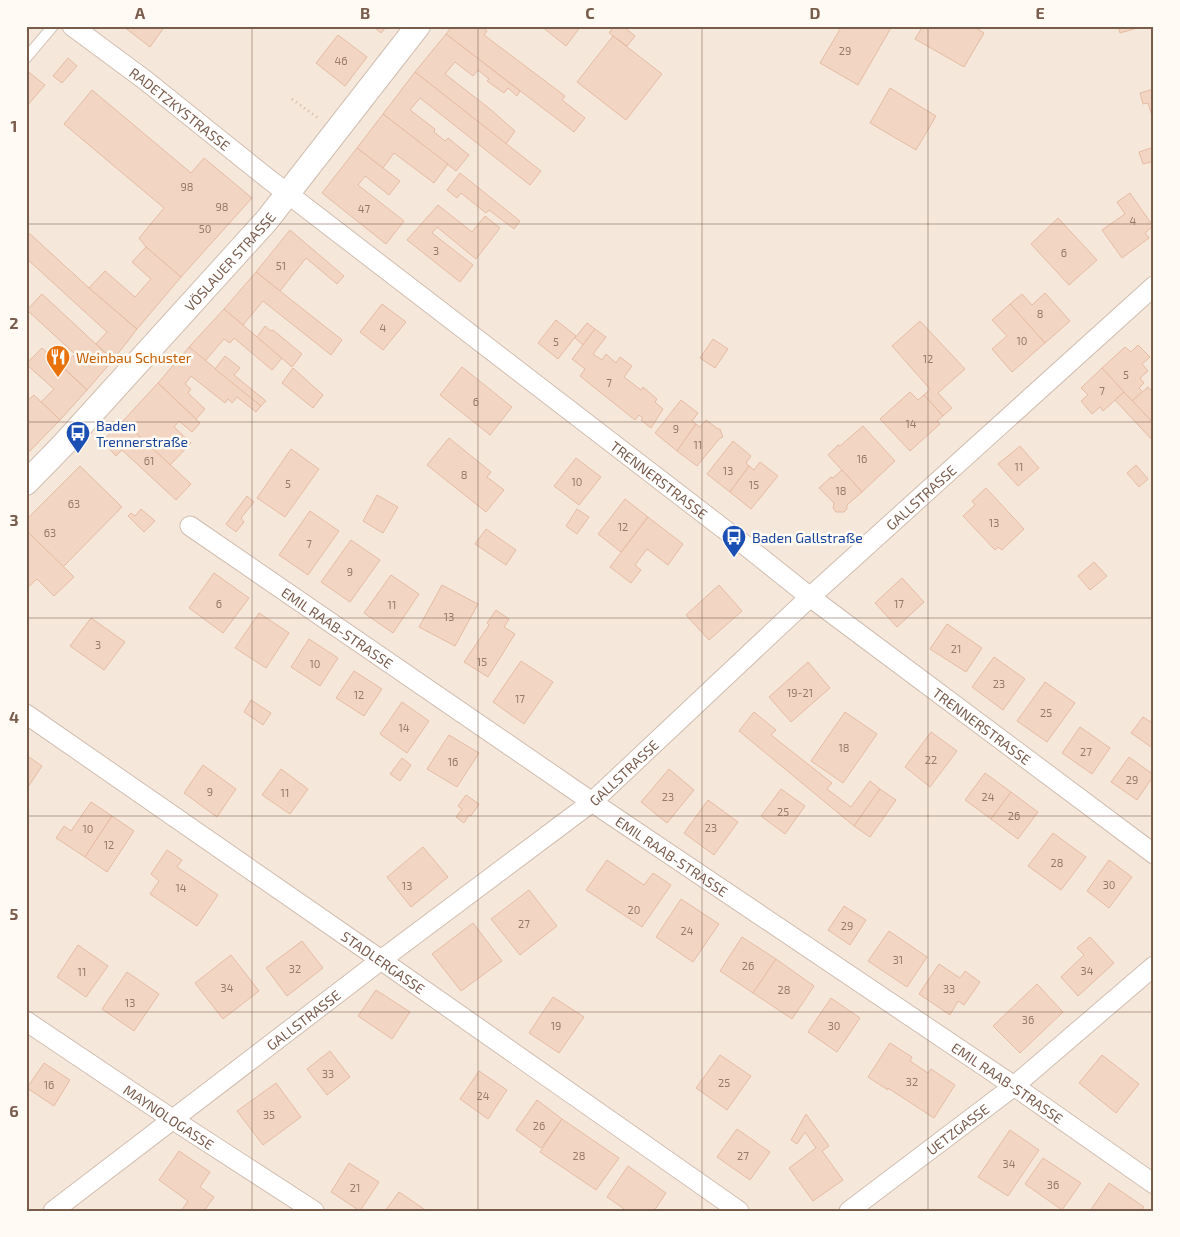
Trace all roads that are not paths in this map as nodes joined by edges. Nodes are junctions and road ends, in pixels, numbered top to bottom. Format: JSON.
{"nodes":[{"id":1,"x":53,"y":26,"type":"edge"},
{"id":2,"x":72,"y":26,"type":"edge"},
{"id":3,"x":418,"y":26,"type":"edge"},
{"id":4,"x":26,"y":58,"type":"edge"},
{"id":5,"x":287,"y":193,"type":"junction"},
{"id":6,"x":1154,"y":286,"type":"edge"},
{"id":7,"x":26,"y":483,"type":"edge"},
{"id":8,"x":190,"y":526,"type":"dead end"},
{"id":9,"x":810,"y":597,"type":"junction"},
{"id":10,"x":26,"y":714,"type":"edge"},
{"id":11,"x":592,"y":802,"type":"junction"},
{"id":12,"x":1154,"y":854,"type":"edge"},
{"id":13,"x":381,"y":960,"type":"junction"},
{"id":14,"x":1154,"y":966,"type":"edge"},
{"id":15,"x":26,"y":1021,"type":"edge"},
{"id":16,"x":1014,"y":1086,"type":"junction"},
{"id":17,"x":172,"y":1119,"type":"junction"},
{"id":18,"x":1154,"y":1184,"type":"edge"},
{"id":19,"x":53,"y":1211,"type":"edge"},
{"id":20,"x":314,"y":1211,"type":"edge"},
{"id":21,"x":739,"y":1211,"type":"edge"},
{"id":22,"x":849,"y":1211,"type":"edge"}],
"edges":[{"from":1,"to":4,"type":"lane"},
{"from":2,"to":5,"type":"street","name":"RADETZKYSTRASSE"},
{"from":3,"to":5,"type":"street","name":"VÖSLAUER STRASSE"},
{"from":5,"to":7,"type":"street","name":"VÖSLAUER STRASSE"},
{"from":5,"to":9,"type":"street","name":"TRENNERSTRASSE"},
{"from":6,"to":9,"type":"street","name":"GALLSTRASSE"},
{"from":8,"to":11,"type":"street","name":"EMIL RAAB-STRASSE"},
{"from":9,"to":11,"type":"street","name":"GALLSTRASSE"},
{"from":9,"to":12,"type":"street","name":"TRENNERSTRASSE"},
{"from":10,"to":13,"type":"street","name":"STADLERGASSE"},
{"from":11,"to":13,"type":"street","name":"GALLSTRASSE"},
{"from":11,"to":16,"type":"street","name":"EMIL RAAB-STRASSE"},
{"from":13,"to":17,"type":"street","name":"GALLSTRASSE"},
{"from":13,"to":21,"type":"street","name":"STADLERGASSE"},
{"from":14,"to":16,"type":"street","name":"UETZGASSE"},
{"from":15,"to":17,"type":"street","name":"MAYNOLOGASSE"},
{"from":16,"to":18,"type":"street","name":"EMIL RAAB-STRASSE"},
{"from":16,"to":22,"type":"street","name":"UETZGASSE"},
{"from":17,"to":19,"type":"street","name":"GALLSTRASSE"},
{"from":17,"to":20,"type":"street","name":"MAYNOLOGASSE"}]}
